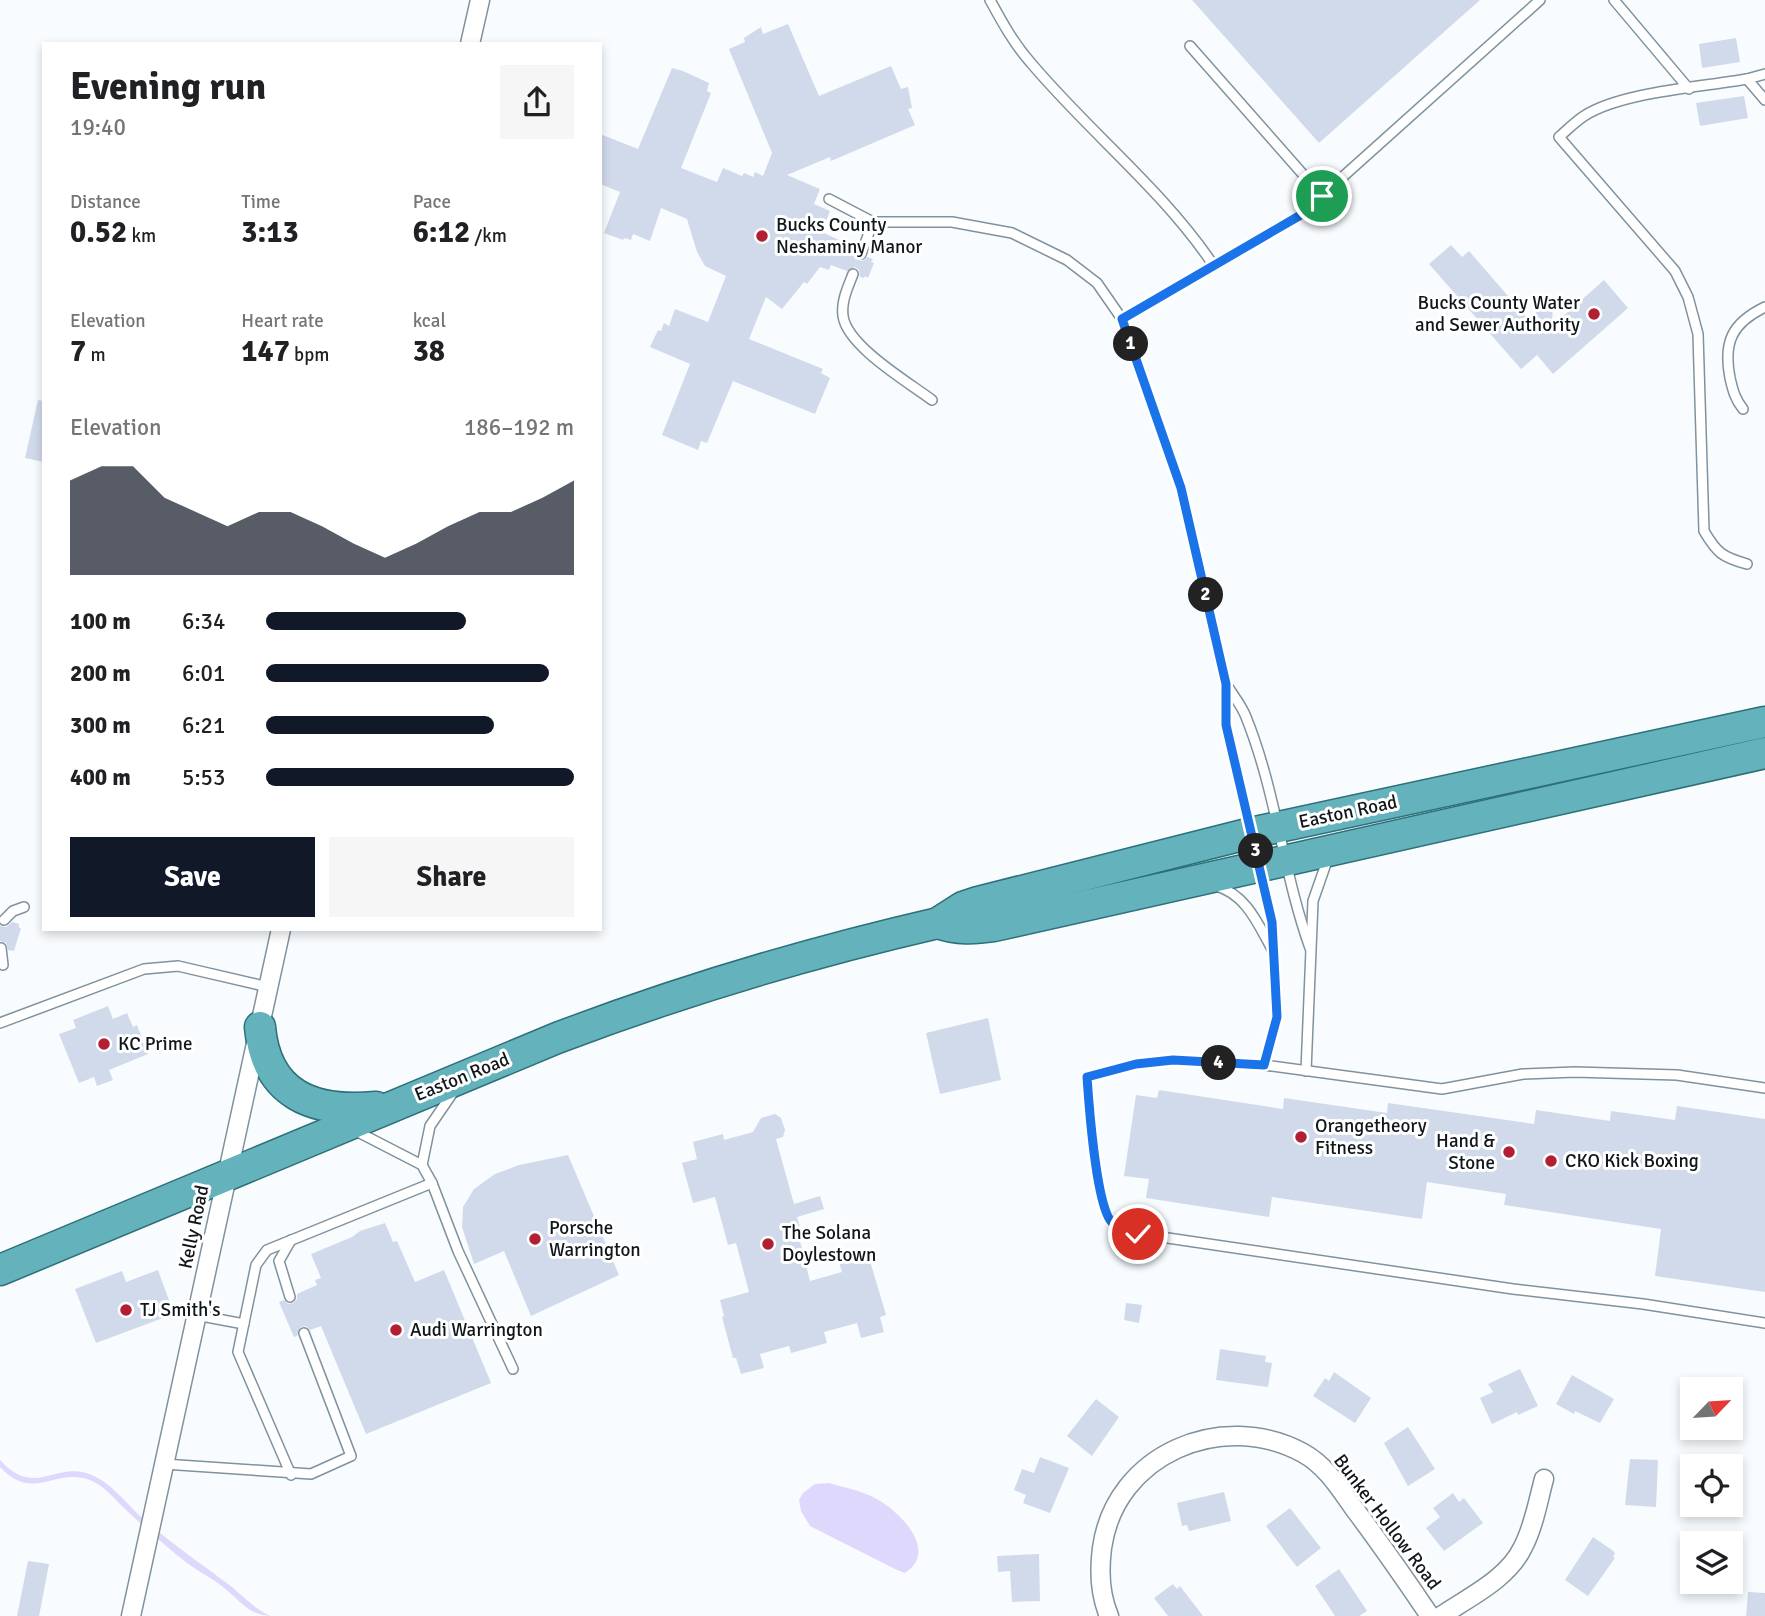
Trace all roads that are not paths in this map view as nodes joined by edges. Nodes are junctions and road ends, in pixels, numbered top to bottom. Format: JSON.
{"nodes":[{"id":1,"x":480,"y":0,"type":"edge"},
{"id":2,"x":990,"y":0,"type":"edge"},
{"id":3,"x":1540,"y":0,"type":"edge"},
{"id":4,"x":1614,"y":0,"type":"edge"},
{"id":5,"x":470,"y":42,"type":"edge"},
{"id":6,"x":1190,"y":46,"type":"dead end"},
{"id":7,"x":1765,"y":74,"type":"edge"},
{"id":8,"x":1747,"y":79,"type":"junction"},
{"id":9,"x":1689,"y":89,"type":"junction"},
{"id":10,"x":1765,"y":100,"type":"edge"},
{"id":11,"x":1322,"y":196,"type":"junction"},
{"id":12,"x":829,"y":199,"type":"dead end"},
{"id":13,"x":873,"y":222,"type":"junction"},
{"id":14,"x":861,"y":254,"type":"dead end"},
{"id":15,"x":1214,"y":266,"type":"junction"},
{"id":16,"x":853,"y":274,"type":"dead end"},
{"id":17,"x":1765,"y":307,"type":"edge"},
{"id":18,"x":1122,"y":319,"type":"junction"},
{"id":19,"x":932,"y":400,"type":"dead end"},
{"id":20,"x":1743,"y":409,"type":"dead end"},
{"id":21,"x":1747,"y":564,"type":"dead end"},
{"id":22,"x":1226,"y":684,"type":"junction"},
{"id":23,"x":1765,"y":722,"type":"edge"},
{"id":24,"x":1765,"y":753,"type":"edge"},
{"id":25,"x":1264,"y":830,"type":"junction"},
{"id":26,"x":1331,"y":849,"type":"junction"},
{"id":27,"x":1272,"y":863,"type":"junction"},
{"id":28,"x":1190,"y":881,"type":"junction"},
{"id":29,"x":24,"y":907,"type":"dead end"},
{"id":30,"x":4,"y":920,"type":"dead end"},
{"id":31,"x":938,"y":923,"type":"junction"},
{"id":32,"x":281,"y":931,"type":"edge"},
{"id":33,"x":1,"y":948,"type":"edge"},
{"id":34,"x":1310,"y":948,"type":"junction"},
{"id":35,"x":1273,"y":952,"type":"junction"},
{"id":36,"x":3,"y":965,"type":"dead end"},
{"id":37,"x":268,"y":987,"type":"junction"},
{"id":38,"x":0,"y":1024,"type":"edge"},
{"id":39,"x":260,"y":1027,"type":"junction"},
{"id":40,"x":1264,"y":1065,"type":"junction"},
{"id":41,"x":1306,"y":1071,"type":"junction"},
{"id":42,"x":464,"y":1076,"type":"junction"},
{"id":43,"x":1765,"y":1088,"type":"edge"},
{"id":44,"x":394,"y":1105,"type":"junction"},
{"id":45,"x":346,"y":1125,"type":"junction"},
{"id":46,"x":422,"y":1165,"type":"junction"},
{"id":47,"x":227,"y":1174,"type":"junction"},
{"id":48,"x":432,"y":1183,"type":"junction"},
{"id":49,"x":292,"y":1238,"type":"junction"},
{"id":50,"x":2,"y":1268,"type":"edge"},
{"id":51,"x":290,"y":1297,"type":"dead end"},
{"id":52,"x":197,"y":1315,"type":"junction"},
{"id":53,"x":1765,"y":1323,"type":"edge"},
{"id":54,"x":244,"y":1324,"type":"junction"},
{"id":55,"x":304,"y":1333,"type":"dead end"},
{"id":56,"x":513,"y":1369,"type":"dead end"},
{"id":57,"x":164,"y":1464,"type":"junction"},
{"id":58,"x":290,"y":1475,"type":"junction"},
{"id":59,"x":1544,"y":1479,"type":"dead end"},
{"id":60,"x":131,"y":1616,"type":"edge"},
{"id":61,"x":1109,"y":1616,"type":"edge"},
{"id":62,"x":1430,"y":1616,"type":"edge"},
{"id":63,"x":1441,"y":1616,"type":"edge"}],
"edges":[{"from":1,"to":5,"type":"street"},
{"from":2,"to":15,"type":"lane"},
{"from":3,"to":11,"type":"lane"},
{"from":4,"to":9,"type":"lane"},
{"from":6,"to":11,"type":"lane"},
{"from":7,"to":8,"type":"lane"},
{"from":8,"to":9,"type":"lane"},
{"from":8,"to":10,"type":"lane"},
{"from":9,"to":21,"type":"lane"},
{"from":11,"to":15,"type":"lane"},
{"from":12,"to":13,"type":"lane"},
{"from":13,"to":14,"type":"lane"},
{"from":13,"to":18,"type":"lane"},
{"from":15,"to":18,"type":"lane"},
{"from":16,"to":19,"type":"lane"},
{"from":17,"to":20,"type":"lane"},
{"from":18,"to":22,"type":"lane"},
{"from":22,"to":25,"type":"lane"},
{"from":22,"to":25,"type":"lane"},
{"from":23,"to":25,"type":"highway","name":"Easton Road"},
{"from":24,"to":26,"type":"highway","name":"Easton Road"},
{"from":25,"to":27,"type":"lane"},
{"from":25,"to":27,"type":"lane"},
{"from":25,"to":31,"type":"highway","name":"Easton Road"},
{"from":26,"to":27,"type":"highway","name":"Easton Road"},
{"from":26,"to":34,"type":"lane"},
{"from":27,"to":28,"type":"highway","name":"Easton Road"},
{"from":27,"to":34,"type":"lane"},
{"from":27,"to":35,"type":"lane"},
{"from":28,"to":31,"type":"highway","name":"Easton Road"},
{"from":28,"to":35,"type":"lane"},
{"from":29,"to":30,"type":"lane"},
{"from":31,"to":42,"type":"highway","name":"Easton Road"},
{"from":32,"to":37,"type":"street","name":"Kelly Road"},
{"from":33,"to":36,"type":"lane"},
{"from":34,"to":41,"type":"lane"},
{"from":35,"to":40,"type":"lane"},
{"from":37,"to":38,"type":"lane"},
{"from":37,"to":39,"type":"street","name":"Kelly Road"},
{"from":39,"to":44,"type":"highway"},
{"from":39,"to":47,"type":"street","name":"Kelly Road"},
{"from":40,"to":41,"type":"lane"},
{"from":40,"to":53,"type":"lane"},
{"from":41,"to":43,"type":"lane"},
{"from":42,"to":44,"type":"highway","name":"Easton Road"},
{"from":42,"to":46,"type":"lane"},
{"from":44,"to":45,"type":"highway","name":"Easton Road"},
{"from":45,"to":46,"type":"lane"},
{"from":45,"to":47,"type":"highway","name":"Easton Road"},
{"from":46,"to":48,"type":"lane"},
{"from":47,"to":50,"type":"highway","name":"Easton Road"},
{"from":47,"to":52,"type":"street","name":"Kelly Road"},
{"from":48,"to":49,"type":"lane"},
{"from":48,"to":56,"type":"lane"},
{"from":49,"to":51,"type":"lane"},
{"from":49,"to":54,"type":"lane"},
{"from":52,"to":54,"type":"lane"},
{"from":52,"to":57,"type":"street","name":"Kelly Road"},
{"from":54,"to":58,"type":"lane"},
{"from":55,"to":58,"type":"lane"},
{"from":57,"to":58,"type":"lane"},
{"from":57,"to":60,"type":"street","name":"Kelly Road"},
{"from":59,"to":63,"type":"street"},
{"from":61,"to":62,"type":"street","name":"Bunker Hollow Road"}]}
